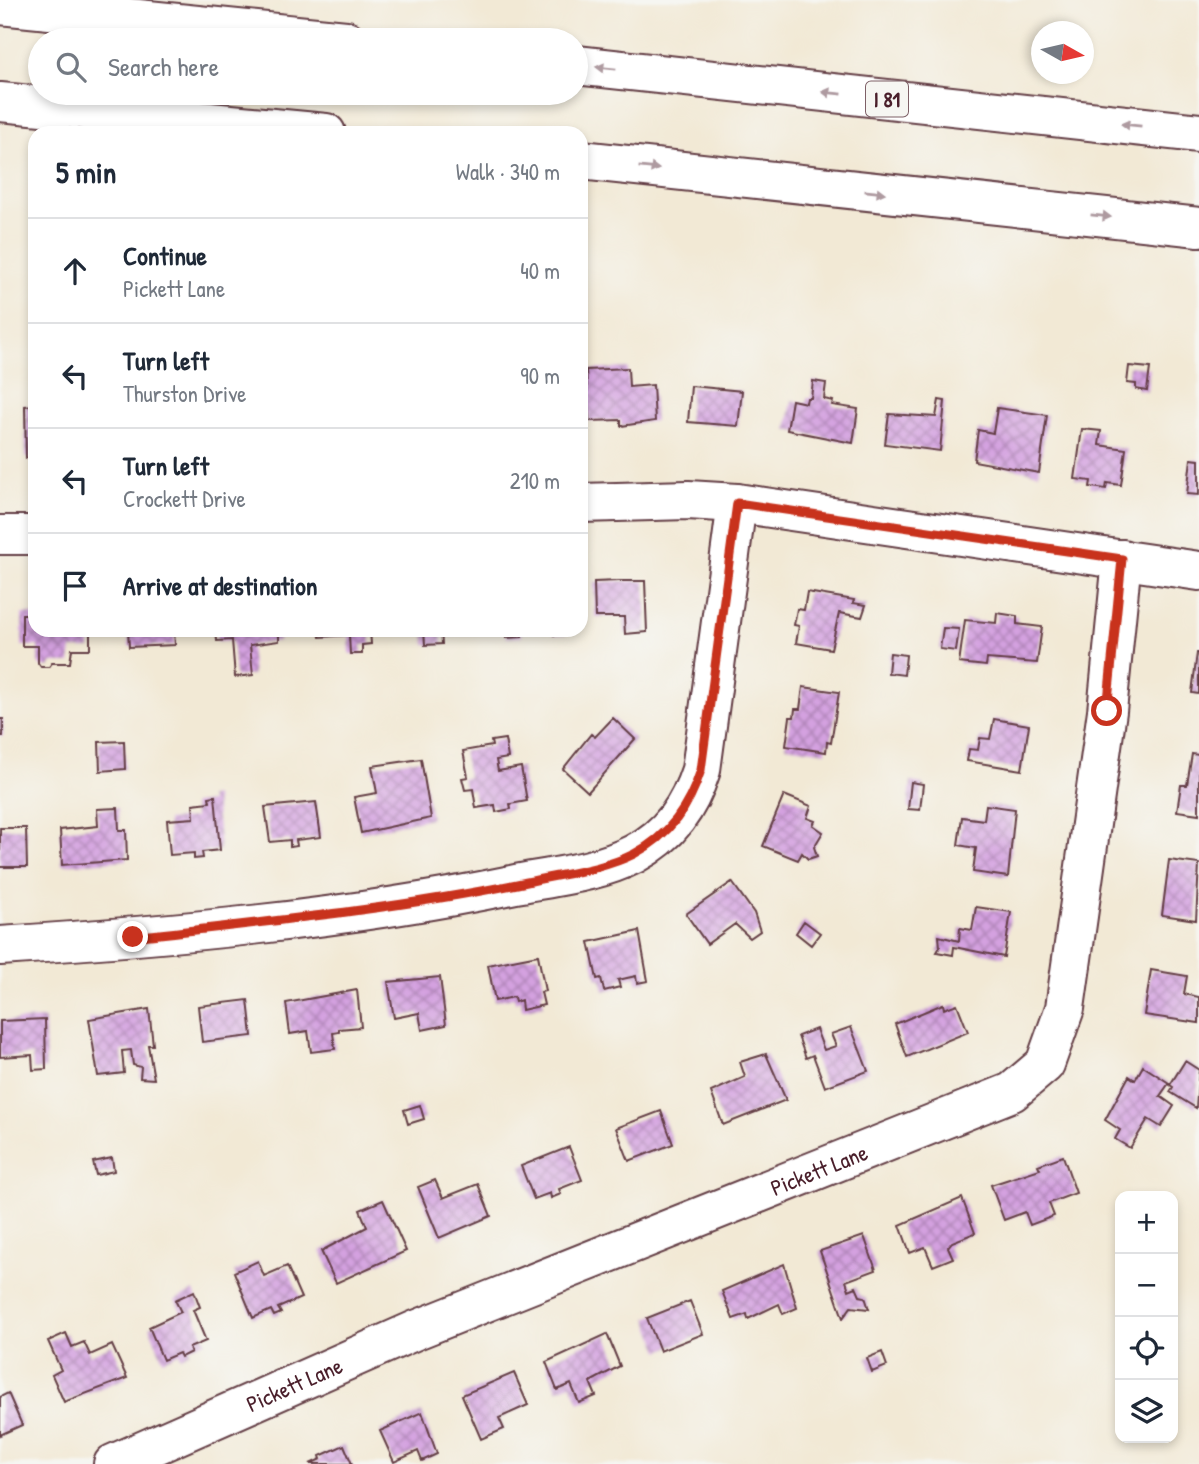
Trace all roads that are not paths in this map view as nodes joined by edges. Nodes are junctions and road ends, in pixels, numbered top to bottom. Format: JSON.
{"nodes":[{"id":1,"x":0,"y":5,"type":"edge"},
{"id":2,"x":227,"y":28,"type":"edge"},
{"id":3,"x":588,"y":66,"type":"edge"},
{"id":4,"x":0,"y":102,"type":"edge"},
{"id":5,"x":28,"y":105,"type":"edge"},
{"id":6,"x":32,"y":105,"type":"edge"},
{"id":7,"x":252,"y":126,"type":"edge"},
{"id":8,"x":1199,"y":133,"type":"edge"},
{"id":9,"x":588,"y":161,"type":"edge"},
{"id":10,"x":1199,"y":227,"type":"edge"},
{"id":11,"x":588,"y":503,"type":"edge"},
{"id":12,"x":737,"y":503,"type":"junction"},
{"id":13,"x":0,"y":535,"type":"edge"},
{"id":14,"x":28,"y":535,"type":"edge"},
{"id":15,"x":1122,"y":559,"type":"junction"},
{"id":16,"x":1199,"y":571,"type":"edge"},
{"id":17,"x":0,"y":946,"type":"edge"},
{"id":18,"x":113,"y":1464,"type":"edge"}],
"edges":[{"from":1,"to":2,"type":"main road"},
{"from":8,"to":3,"type":"main road","number":"I 81","one_way":true},
{"from":4,"to":5,"type":"main road"},
{"from":6,"to":7,"type":"main road"},
{"from":9,"to":10,"type":"main road","one_way":true},
{"from":11,"to":12,"type":"main road"},
{"from":12,"to":15,"type":"main road"},
{"from":12,"to":17,"type":"main road"},
{"from":13,"to":14,"type":"main road"},
{"from":15,"to":16,"type":"main road"},
{"from":15,"to":18,"type":"main road","name":"Pickett Lane"}]}
